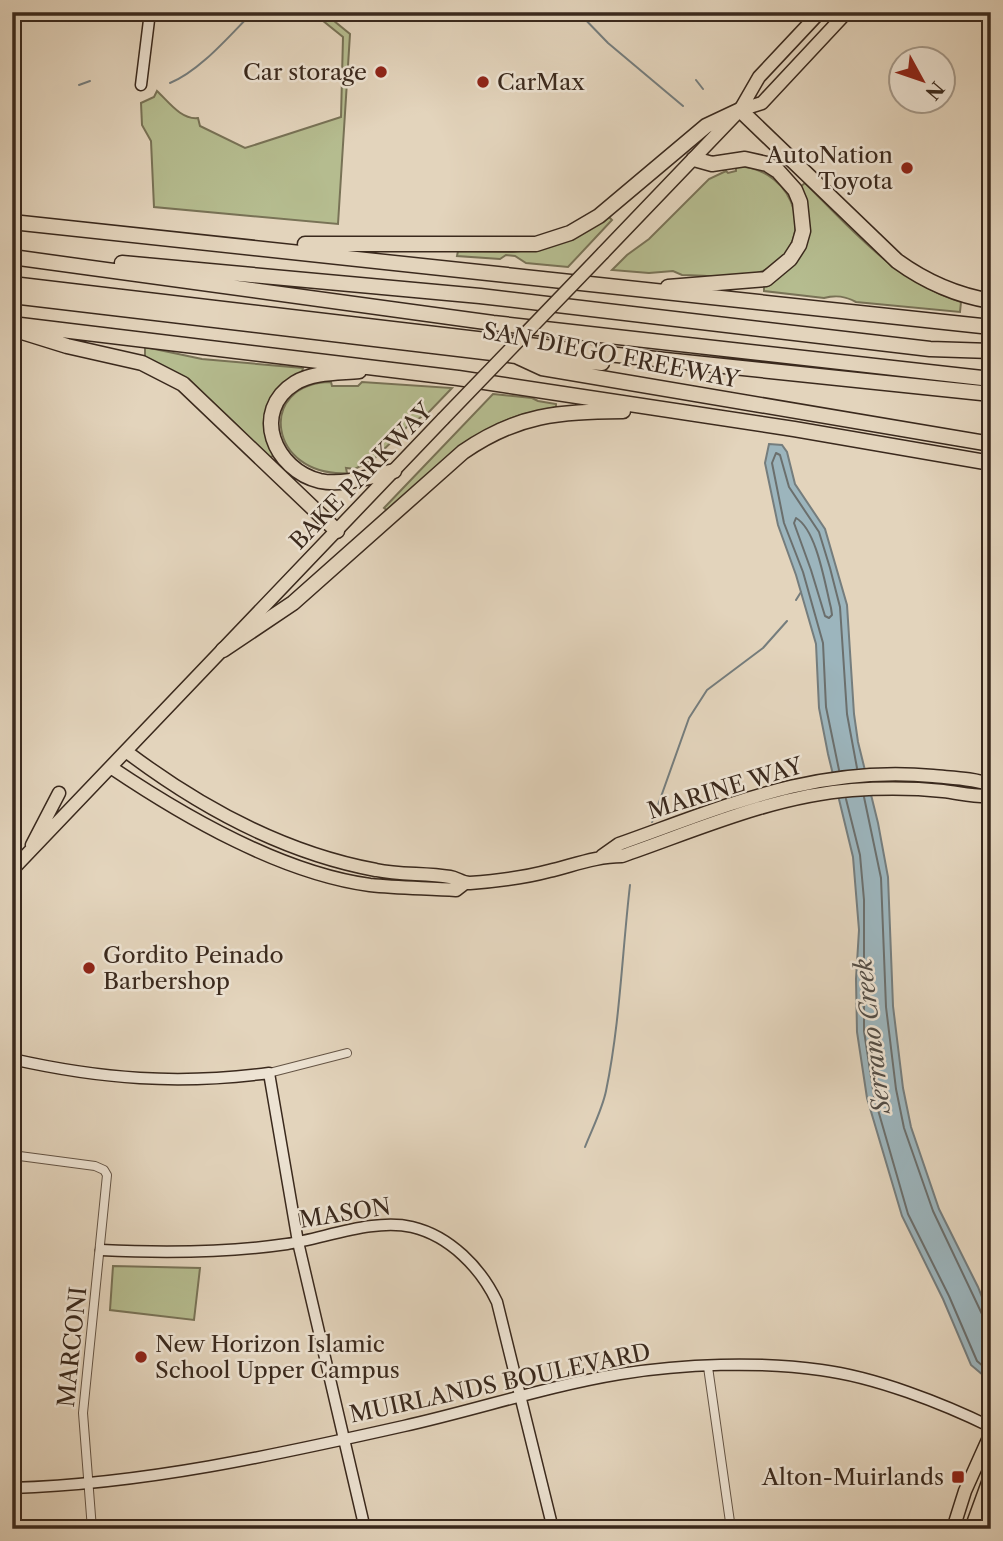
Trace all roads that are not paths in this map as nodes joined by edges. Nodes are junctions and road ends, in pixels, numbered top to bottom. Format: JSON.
{"nodes":[{"id":1,"x":142,"y":12,"type":"edge"},
{"id":2,"x":150,"y":12,"type":"edge"},
{"id":3,"x":820,"y":12,"type":"edge"},
{"id":4,"x":847,"y":12,"type":"edge"},
{"id":5,"x":148,"y":27,"type":"junction"},
{"id":6,"x":141,"y":85,"type":"dead end"},
{"id":7,"x":740,"y":110,"type":"junction"},
{"id":8,"x":694,"y":159,"type":"junction"},
{"id":9,"x":12,"y":222,"type":"edge"},
{"id":10,"x":251,"y":246,"type":"junction"},
{"id":11,"x":12,"y":255,"type":"edge"},
{"id":12,"x":12,"y":278,"type":"edge"},
{"id":13,"x":12,"y":284,"type":"edge"},
{"id":14,"x":642,"y":290,"type":"junction"},
{"id":15,"x":12,"y":296,"type":"edge"},
{"id":16,"x":991,"y":301,"type":"edge"},
{"id":17,"x":12,"y":326,"type":"edge"},
{"id":18,"x":987,"y":326,"type":"edge"},
{"id":19,"x":669,"y":346,"type":"junction"},
{"id":20,"x":929,"y":349,"type":"junction"},
{"id":21,"x":991,"y":351,"type":"edge"},
{"id":22,"x":516,"y":356,"type":"junction"},
{"id":23,"x":991,"y":360,"type":"edge"},
{"id":24,"x":386,"y":368,"type":"junction"},
{"id":25,"x":991,"y":379,"type":"edge"},
{"id":26,"x":991,"y":387,"type":"edge"},
{"id":27,"x":991,"y":394,"type":"edge"},
{"id":28,"x":991,"y":403,"type":"edge"},
{"id":29,"x":663,"y":410,"type":"junction"},
{"id":30,"x":991,"y":444,"type":"edge"},
{"id":31,"x":991,"y":463,"type":"edge"},
{"id":32,"x":394,"y":471,"type":"junction"},
{"id":33,"x":337,"y":531,"type":"junction"},
{"id":34,"x":223,"y":650,"type":"junction"},
{"id":35,"x":127,"y":751,"type":"junction"},
{"id":36,"x":111,"y":768,"type":"junction"},
{"id":37,"x":991,"y":785,"type":"edge"},
{"id":38,"x":60,"y":793,"type":"dead end"},
{"id":39,"x":991,"y":796,"type":"edge"},
{"id":40,"x":602,"y":856,"type":"junction"},
{"id":41,"x":25,"y":858,"type":"junction"},
{"id":42,"x":12,"y":870,"type":"edge"},
{"id":43,"x":465,"y":883,"type":"junction"},
{"id":44,"x":347,"y":1053,"type":"dead end"},
{"id":45,"x":12,"y":1059,"type":"edge"},
{"id":46,"x":269,"y":1073,"type":"junction"},
{"id":47,"x":12,"y":1155,"type":"edge"},
{"id":48,"x":298,"y":1242,"type":"junction"},
{"id":49,"x":101,"y":1250,"type":"junction"},
{"id":50,"x":708,"y":1367,"type":"junction"},
{"id":51,"x":520,"y":1397,"type":"junction"},
{"id":52,"x":991,"y":1427,"type":"edge"},
{"id":53,"x":991,"y":1433,"type":"edge"},
{"id":54,"x":344,"y":1439,"type":"junction"},
{"id":55,"x":989,"y":1480,"type":"edge"},
{"id":56,"x":87,"y":1485,"type":"junction"},
{"id":57,"x":12,"y":1488,"type":"edge"},
{"id":58,"x":92,"y":1529,"type":"edge"},
{"id":59,"x":365,"y":1529,"type":"edge"},
{"id":60,"x":553,"y":1529,"type":"edge"},
{"id":61,"x":731,"y":1529,"type":"edge"},
{"id":62,"x":953,"y":1529,"type":"edge"},
{"id":63,"x":971,"y":1529,"type":"edge"}],
"edges":[{"from":1,"to":5,"type":"street"},
{"from":2,"to":5,"type":"street"},
{"from":3,"to":7,"type":"main road","name":"BAKE PARKWAY"},
{"from":4,"to":7,"type":"main road","name":"BAKE PARKWAY"},
{"from":5,"to":6,"type":"street"},
{"from":7,"to":8,"type":"main road","name":"BAKE PARKWAY"},
{"from":7,"to":10,"type":"highway"},
{"from":7,"to":16,"type":"highway"},
{"from":8,"to":14,"type":"highway"},
{"from":8,"to":32,"type":"main road","name":"BAKE PARKWAY","bridge":true},
{"from":9,"to":10,"type":"highway"},
{"from":10,"to":14,"type":"highway"},
{"from":11,"to":19,"type":"highway"},
{"from":11,"to":20,"type":"highway","name":"SAN DIEGO FREEWAY"},
{"from":12,"to":19,"type":"highway"},
{"from":13,"to":27,"type":"highway"},
{"from":14,"to":18,"type":"highway"},
{"from":15,"to":22,"type":"highway","name":"SAN DIEGO FREEWAY"},
{"from":17,"to":24,"type":"highway"},
{"from":17,"to":33,"type":"highway"},
{"from":19,"to":25,"type":"highway"},
{"from":19,"to":26,"type":"highway"},
{"from":20,"to":21,"type":"highway","name":"SAN DIEGO FREEWAY"},
{"from":20,"to":23,"type":"highway"},
{"from":22,"to":28,"type":"highway"},
{"from":22,"to":30,"type":"highway","name":"SAN DIEGO FREEWAY"},
{"from":24,"to":29,"type":"highway"},
{"from":24,"to":32,"type":"highway"},
{"from":29,"to":31,"type":"highway"},
{"from":29,"to":34,"type":"highway"},
{"from":32,"to":33,"type":"main road","name":"BAKE PARKWAY"},
{"from":33,"to":34,"type":"main road","name":"BAKE PARKWAY"},
{"from":34,"to":35,"type":"main road","name":"BAKE PARKWAY"},
{"from":35,"to":36,"type":"main road","name":"BAKE PARKWAY"},
{"from":35,"to":43,"type":"main road","name":"MARINE WAY"},
{"from":36,"to":41,"type":"main road","name":"BAKE PARKWAY"},
{"from":36,"to":43,"type":"main road","name":"MARINE WAY"},
{"from":37,"to":40,"type":"main road","name":"MARINE WAY"},
{"from":38,"to":41,"type":"main road"},
{"from":39,"to":40,"type":"main road","name":"MARINE WAY"},
{"from":40,"to":43,"type":"main road","name":"MARINE WAY"},
{"from":41,"to":42,"type":"main road","name":"BAKE PARKWAY"},
{"from":44,"to":46,"type":"street"},
{"from":45,"to":46,"type":"street"},
{"from":46,"to":48,"type":"street"},
{"from":47,"to":49,"type":"street","name":"MARCONI"},
{"from":48,"to":49,"type":"street","name":"MASON"},
{"from":48,"to":51,"type":"street","name":"MASON"},
{"from":48,"to":54,"type":"street"},
{"from":49,"to":56,"type":"street","name":"MARCONI"},
{"from":50,"to":51,"type":"street","name":"MUIRLANDS BOULEVARD"},
{"from":50,"to":52,"type":"street","name":"MUIRLANDS BOULEVARD"},
{"from":50,"to":61,"type":"street"},
{"from":51,"to":54,"type":"street","name":"MUIRLANDS BOULEVARD"},
{"from":51,"to":60,"type":"street","name":"MASON"},
{"from":53,"to":62,"type":"main road"},
{"from":54,"to":56,"type":"street","name":"MUIRLANDS BOULEVARD"},
{"from":54,"to":59,"type":"street"},
{"from":55,"to":63,"type":"main road"},
{"from":56,"to":57,"type":"street","name":"MUIRLANDS BOULEVARD"},
{"from":56,"to":58,"type":"street","name":"MARCONI"}]}
